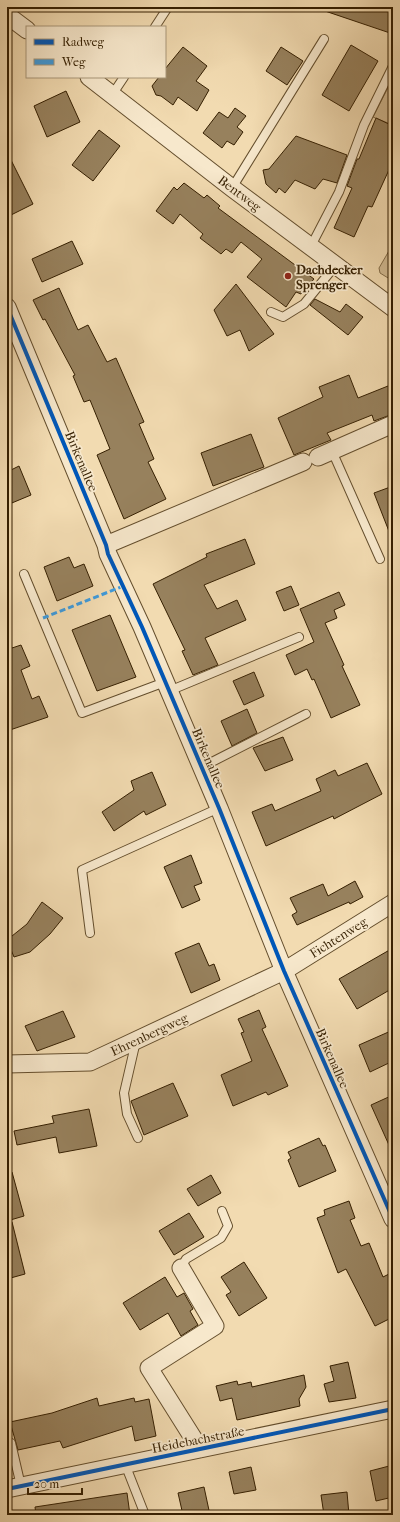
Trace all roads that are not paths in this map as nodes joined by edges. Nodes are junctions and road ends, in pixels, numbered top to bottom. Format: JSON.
{"nodes":[{"id":1,"x":168,"y":7,"type":"edge"},
{"id":2,"x":7,"y":15,"type":"edge"},
{"id":3,"x":156,"y":26,"type":"edge"},
{"id":4,"x":26,"y":29,"type":"edge"},
{"id":5,"x":324,"y":40,"type":"dead end"},
{"id":6,"x":393,"y":66,"type":"edge"},
{"id":7,"x":90,"y":78,"type":"edge"},
{"id":8,"x":123,"y":78,"type":"edge"},
{"id":9,"x":112,"y":94,"type":"junction"},
{"id":10,"x":232,"y":188,"type":"junction"},
{"id":11,"x":311,"y":246,"type":"junction"},
{"id":12,"x":335,"y":266,"type":"junction"},
{"id":13,"x":7,"y":306,"type":"edge"},
{"id":14,"x":393,"y":308,"type":"edge"},
{"id":15,"x":272,"y":312,"type":"dead end"},
{"id":16,"x":392,"y":428,"type":"edge"},
{"id":17,"x":318,"y":457,"type":"junction"},
{"id":18,"x":106,"y":545,"type":"junction"},
{"id":19,"x":380,"y":559,"type":"dead end"},
{"id":20,"x":24,"y":574,"type":"dead end"},
{"id":21,"x":298,"y":637,"type":"dead end"},
{"id":22,"x":167,"y":687,"type":"junction"},
{"id":23,"x":306,"y":714,"type":"dead end"},
{"id":24,"x":202,"y":767,"type":"junction"},
{"id":25,"x":220,"y":808,"type":"junction"},
{"id":26,"x":393,"y":903,"type":"edge"},
{"id":27,"x":90,"y":932,"type":"dead end"},
{"id":28,"x":284,"y":971,"type":"junction"},
{"id":29,"x":136,"y":1041,"type":"junction"},
{"id":30,"x":7,"y":1064,"type":"edge"},
{"id":31,"x":138,"y":1138,"type":"dead end"},
{"id":32,"x":222,"y":1211,"type":"dead end"},
{"id":33,"x":393,"y":1219,"type":"edge"},
{"id":34,"x":181,"y":1268,"type":"joint"},
{"id":35,"x":393,"y":1409,"type":"edge"},
{"id":36,"x":11,"y":1443,"type":"dead end"},
{"id":37,"x":200,"y":1449,"type":"junction"},
{"id":38,"x":124,"y":1464,"type":"junction"},
{"id":39,"x":14,"y":1488,"type":"edge"},
{"id":40,"x":145,"y":1515,"type":"edge"}],
"edges":[{"from":1,"to":3,"type":"lane"},
{"from":2,"to":4,"type":"street"},
{"from":5,"to":10,"type":"lane"},
{"from":6,"to":11,"type":"lane"},
{"from":7,"to":9,"type":"street","name":"Bentweg"},
{"from":8,"to":9,"type":"lane"},
{"from":9,"to":10,"type":"street","name":"Bentweg"},
{"from":10,"to":11,"type":"street","name":"Bentweg"},
{"from":11,"to":12,"type":"street","name":"Bentweg"},
{"from":12,"to":14,"type":"street","name":"Bentweg"},
{"from":12,"to":15,"type":"lane"},
{"from":13,"to":18,"type":"street","name":"Birkenallee"},
{"from":16,"to":17,"type":"street"},
{"from":17,"to":18,"type":"street"},
{"from":17,"to":19,"type":"lane"},
{"from":18,"to":22,"type":"street","name":"Birkenallee"},
{"from":20,"to":22,"type":"lane"},
{"from":21,"to":22,"type":"lane"},
{"from":22,"to":24,"type":"street","name":"Birkenallee"},
{"from":23,"to":24,"type":"lane"},
{"from":24,"to":25,"type":"street","name":"Birkenallee"},
{"from":25,"to":27,"type":"lane"},
{"from":25,"to":28,"type":"street","name":"Birkenallee"},
{"from":26,"to":28,"type":"street","name":"Fichtenweg"},
{"from":28,"to":29,"type":"street","name":"Ehrenbergweg"},
{"from":28,"to":33,"type":"street","name":"Birkenallee"},
{"from":29,"to":30,"type":"street","name":"Ehrenbergweg"},
{"from":29,"to":31,"type":"lane"},
{"from":32,"to":34,"type":"lane"},
{"from":34,"to":37,"type":"street","name":"Heidebachstraße"},
{"from":35,"to":37,"type":"street","name":"Heidebachstraße"},
{"from":36,"to":39,"type":"lane"},
{"from":37,"to":38,"type":"street","name":"Heidebachstraße"},
{"from":38,"to":39,"type":"street","name":"Heidebachstraße"},
{"from":38,"to":40,"type":"lane"}]}
